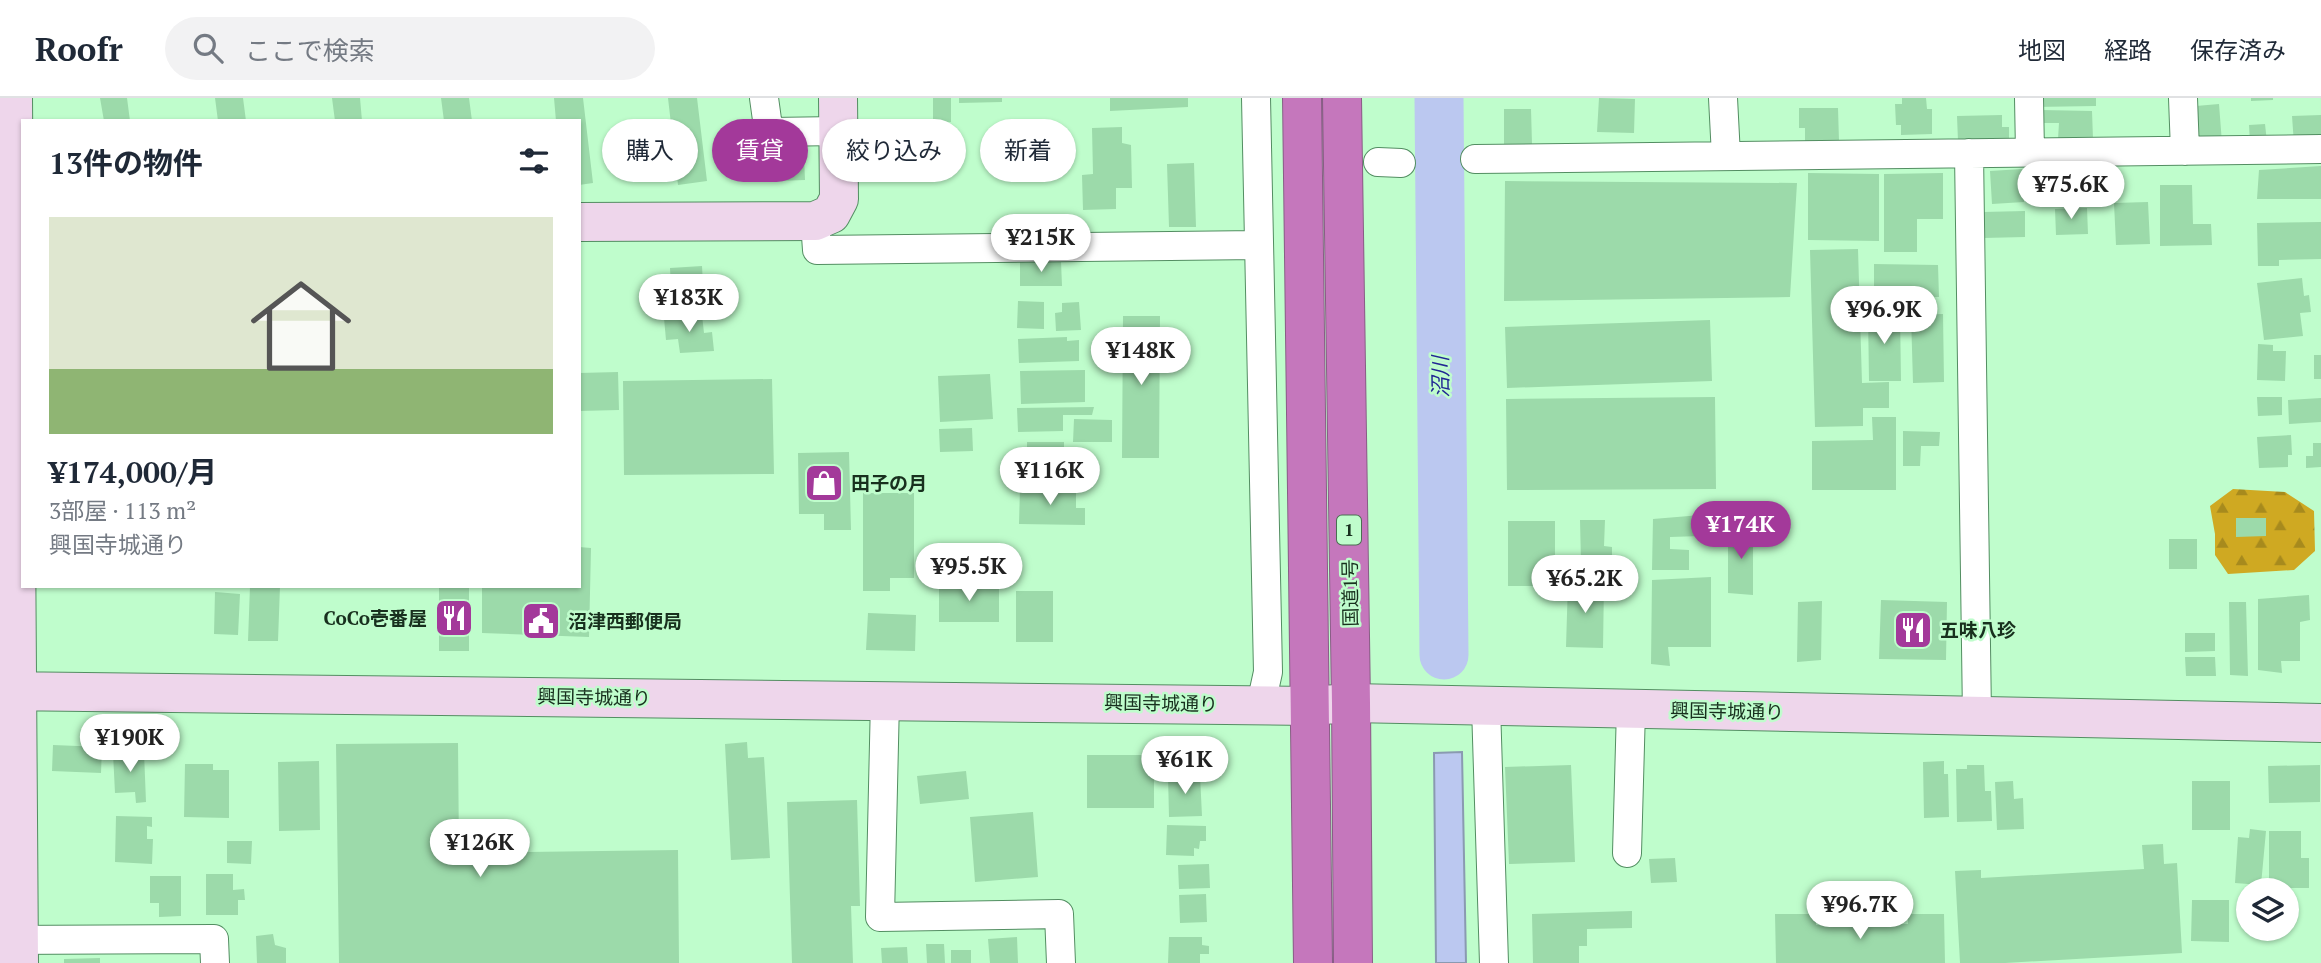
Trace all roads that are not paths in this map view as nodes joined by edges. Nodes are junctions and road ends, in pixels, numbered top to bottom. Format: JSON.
{"nodes":[{"id":1,"x":13,"y":98,"type":"edge"},
{"id":2,"x":764,"y":98,"type":"edge"},
{"id":3,"x":1256,"y":98,"type":"edge"},
{"id":4,"x":1302,"y":98,"type":"edge"},
{"id":5,"x":1342,"y":98,"type":"edge"},
{"id":6,"x":1723,"y":98,"type":"edge"},
{"id":7,"x":2029,"y":98,"type":"edge"},
{"id":8,"x":2183,"y":98,"type":"edge"},
{"id":9,"x":838,"y":115,"type":"edge"},
{"id":10,"x":2321,"y":149,"type":"edge"},
{"id":11,"x":2185,"y":151,"type":"junction"},
{"id":12,"x":2030,"y":152,"type":"junction"},
{"id":13,"x":1969,"y":153,"type":"junction"},
{"id":14,"x":1726,"y":156,"type":"junction"},
{"id":15,"x":1475,"y":159,"type":"dead end"},
{"id":16,"x":815,"y":221,"type":"junction"},
{"id":17,"x":581,"y":222,"type":"edge"},
{"id":18,"x":12,"y":229,"type":"edge"},
{"id":19,"x":1258,"y":246,"type":"junction"},
{"id":20,"x":9,"y":691,"type":"edge"},
{"id":21,"x":885,"y":700,"type":"junction"},
{"id":22,"x":1352,"y":704,"type":"junction"},
{"id":23,"x":1261,"y":705,"type":"junction"},
{"id":24,"x":1309,"y":706,"type":"junction"},
{"id":25,"x":1486,"y":706,"type":"junction"},
{"id":26,"x":1630,"y":709,"type":"junction"},
{"id":27,"x":1977,"y":716,"type":"junction"},
{"id":28,"x":2321,"y":723,"type":"edge"},
{"id":29,"x":1627,"y":852,"type":"dead end"},
{"id":30,"x":12,"y":948,"type":"edge"},
{"id":31,"x":215,"y":963,"type":"edge"},
{"id":32,"x":1061,"y":963,"type":"edge"},
{"id":33,"x":1313,"y":963,"type":"edge"},
{"id":34,"x":1353,"y":963,"type":"edge"},
{"id":35,"x":1494,"y":963,"type":"edge"}],
"edges":[{"from":1,"to":18,"type":"main road"},
{"from":2,"to":9,"type":"street"},
{"from":3,"to":19,"type":"street"},
{"from":4,"to":24,"type":"highway"},
{"from":5,"to":22,"type":"highway","name":"国道1号","number":"1"},
{"from":6,"to":14,"type":"street"},
{"from":7,"to":12,"type":"street"},
{"from":8,"to":11,"type":"street"},
{"from":9,"to":16,"type":"main road"},
{"from":10,"to":11,"type":"street"},
{"from":11,"to":12,"type":"street"},
{"from":12,"to":13,"type":"street"},
{"from":13,"to":14,"type":"street"},
{"from":13,"to":27,"type":"street"},
{"from":14,"to":15,"type":"street"},
{"from":16,"to":17,"type":"main road"},
{"from":16,"to":19,"type":"street"},
{"from":18,"to":20,"type":"main road"},
{"from":19,"to":23,"type":"street"},
{"from":20,"to":21,"type":"main road","name":"興国寺城通り"},
{"from":20,"to":30,"type":"main road"},
{"from":21,"to":23,"type":"main road","name":"興国寺城通り"},
{"from":21,"to":32,"type":"street"},
{"from":22,"to":24,"type":"main road","name":"興国寺城通り"},
{"from":22,"to":25,"type":"main road","name":"興国寺城通り"},
{"from":22,"to":34,"type":"highway","name":"国道1号","number":"1"},
{"from":23,"to":24,"type":"main road","name":"興国寺城通り"},
{"from":24,"to":33,"type":"highway"},
{"from":25,"to":26,"type":"main road","name":"興国寺城通り"},
{"from":25,"to":35,"type":"street"},
{"from":26,"to":27,"type":"main road","name":"興国寺城通り"},
{"from":26,"to":29,"type":"street"},
{"from":27,"to":28,"type":"main road","name":"興国寺城通り"},
{"from":30,"to":31,"type":"street"}]}
